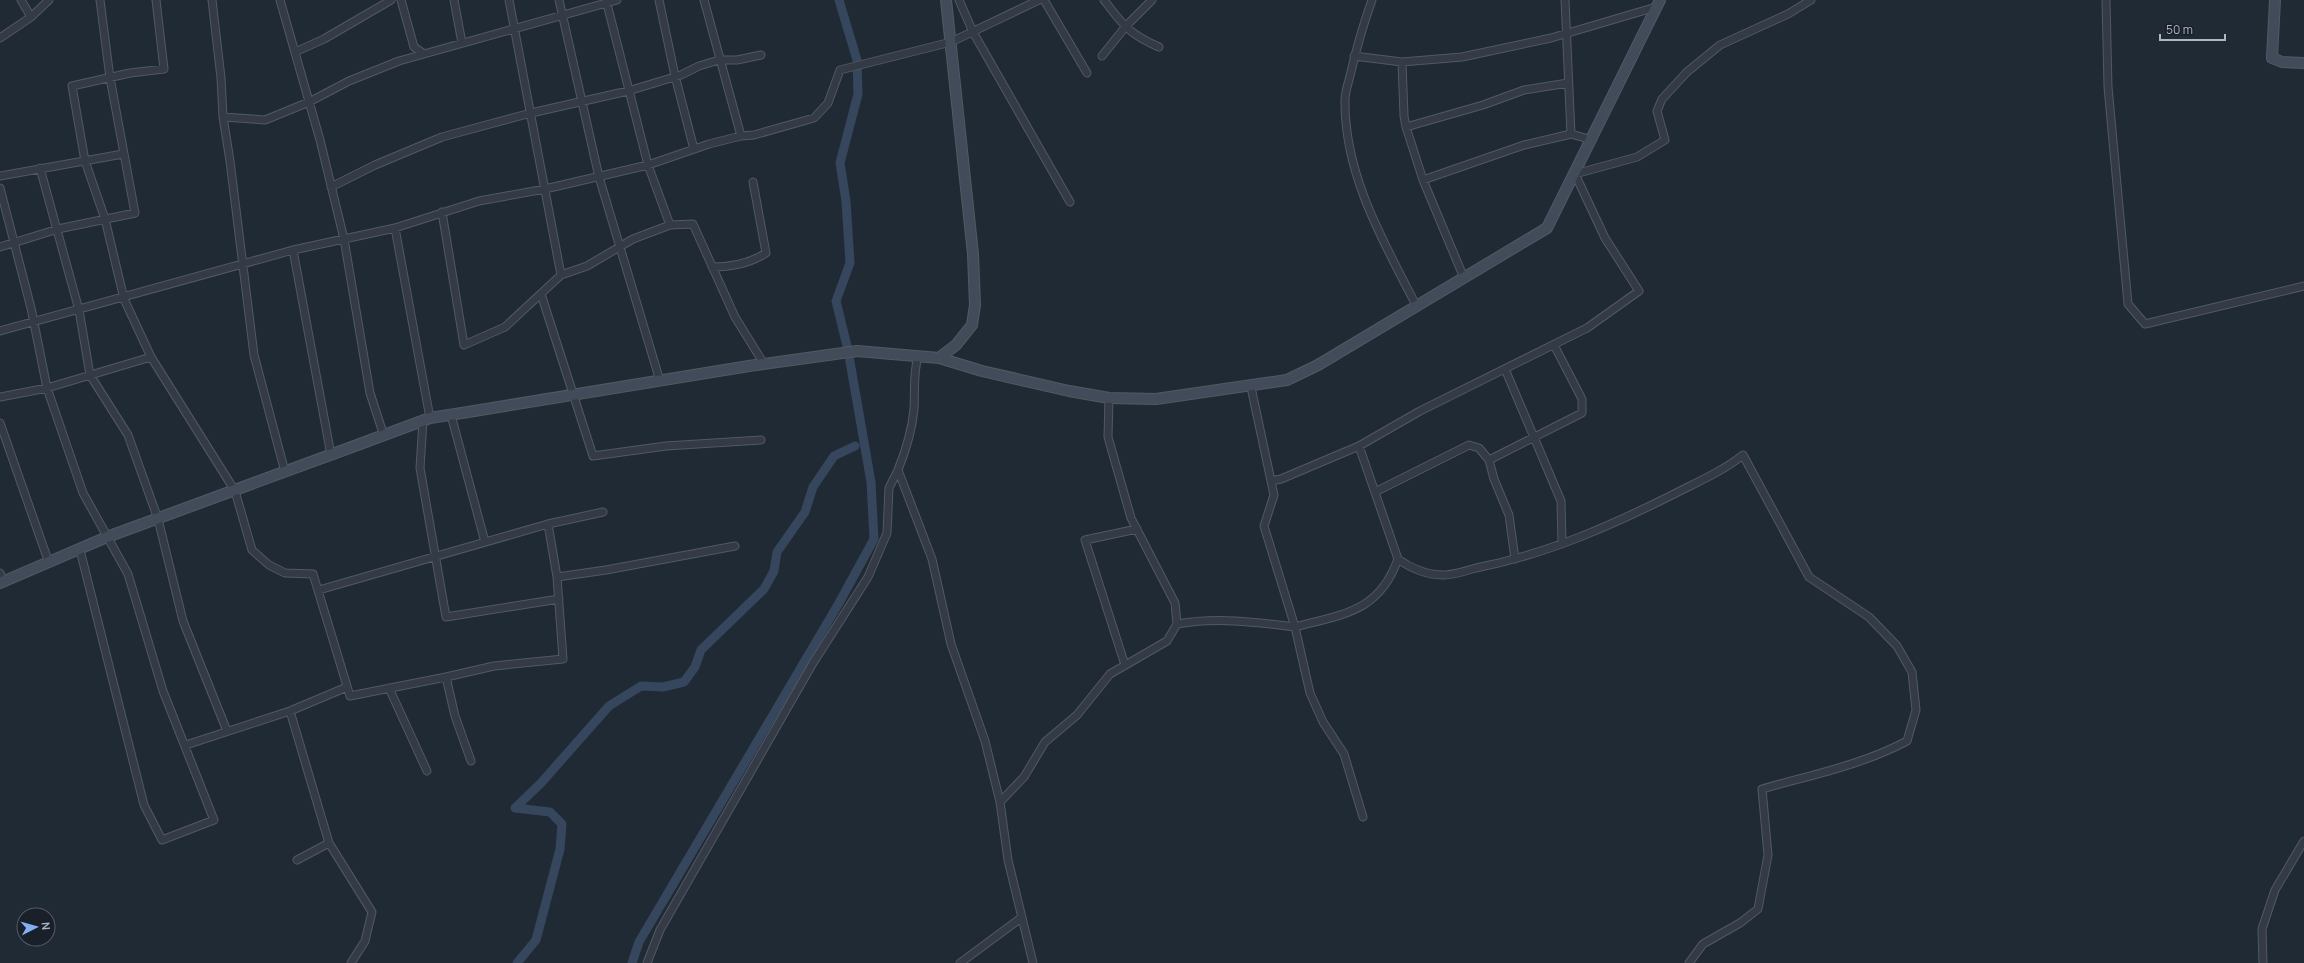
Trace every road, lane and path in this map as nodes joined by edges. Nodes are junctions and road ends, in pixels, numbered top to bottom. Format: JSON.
{"nodes":[{"id":1,"x":21,"y":0,"type":"edge"},
{"id":2,"x":49,"y":0,"type":"edge"},
{"id":3,"x":100,"y":0,"type":"edge"},
{"id":4,"x":156,"y":0,"type":"edge"},
{"id":5,"x":212,"y":0,"type":"edge"},
{"id":6,"x":280,"y":0,"type":"edge"},
{"id":7,"x":391,"y":0,"type":"edge"},
{"id":8,"x":401,"y":0,"type":"edge"},
{"id":9,"x":454,"y":0,"type":"edge"},
{"id":10,"x":509,"y":0,"type":"edge"},
{"id":11,"x":558,"y":0,"type":"edge"},
{"id":12,"x":617,"y":0,"type":"edge"},
{"id":13,"x":659,"y":0,"type":"edge"},
{"id":14,"x":704,"y":0,"type":"edge"},
{"id":15,"x":946,"y":0,"type":"edge"},
{"id":16,"x":959,"y":0,"type":"edge"},
{"id":17,"x":1039,"y":0,"type":"edge"},
{"id":18,"x":1044,"y":0,"type":"edge"},
{"id":19,"x":1104,"y":0,"type":"edge"},
{"id":20,"x":1152,"y":0,"type":"edge"},
{"id":21,"x":1372,"y":0,"type":"edge"},
{"id":22,"x":1565,"y":0,"type":"edge"},
{"id":23,"x":1811,"y":0,"type":"edge"},
{"id":24,"x":2106,"y":0,"type":"edge"},
{"id":25,"x":2275,"y":0,"type":"edge"},
{"id":26,"x":607,"y":2,"type":"edge"},
{"id":27,"x":1658,"y":4,"type":"edge"},
{"id":28,"x":563,"y":16,"type":"junction"},
{"id":29,"x":31,"y":17,"type":"junction"},
{"id":30,"x":1126,"y":26,"type":"junction"},
{"id":31,"x":516,"y":29,"type":"junction"},
{"id":32,"x":973,"y":32,"type":"junction"},
{"id":33,"x":1567,"y":33,"type":"junction"},
{"id":34,"x":0,"y":38,"type":"edge"},
{"id":35,"x":950,"y":42,"type":"junction"},
{"id":36,"x":462,"y":43,"type":"junction"},
{"id":37,"x":1159,"y":47,"type":"dead end"},
{"id":38,"x":295,"y":52,"type":"junction"},
{"id":39,"x":424,"y":54,"type":"junction"},
{"id":40,"x":761,"y":55,"type":"dead end"},
{"id":41,"x":1102,"y":56,"type":"dead end"},
{"id":42,"x":1354,"y":56,"type":"junction"},
{"id":43,"x":719,"y":60,"type":"junction"},
{"id":44,"x":1402,"y":62,"type":"junction"},
{"id":45,"x":2304,"y":63,"type":"edge"},
{"id":46,"x":1086,"y":73,"type":"dead end"},
{"id":47,"x":675,"y":76,"type":"junction"},
{"id":48,"x":110,"y":78,"type":"junction"},
{"id":49,"x":1568,"y":83,"type":"junction"},
{"id":50,"x":628,"y":91,"type":"junction"},
{"id":51,"x":309,"y":102,"type":"junction"},
{"id":52,"x":581,"y":103,"type":"junction"},
{"id":53,"x":530,"y":113,"type":"junction"},
{"id":54,"x":223,"y":117,"type":"junction"},
{"id":55,"x":1406,"y":127,"type":"junction"},
{"id":56,"x":1571,"y":134,"type":"junction"},
{"id":57,"x":741,"y":136,"type":"junction"},
{"id":58,"x":1592,"y":140,"type":"junction"},
{"id":59,"x":694,"y":149,"type":"junction"},
{"id":60,"x":123,"y":154,"type":"junction"},
{"id":61,"x":85,"y":161,"type":"junction"},
{"id":62,"x":648,"y":165,"type":"junction"},
{"id":63,"x":40,"y":168,"type":"junction"},
{"id":64,"x":1575,"y":174,"type":"junction"},
{"id":65,"x":0,"y":176,"type":"edge"},
{"id":66,"x":599,"y":177,"type":"junction"},
{"id":67,"x":1423,"y":180,"type":"junction"},
{"id":68,"x":753,"y":182,"type":"dead end"},
{"id":69,"x":331,"y":187,"type":"junction"},
{"id":70,"x":0,"y":188,"type":"edge"},
{"id":71,"x":546,"y":190,"type":"junction"},
{"id":72,"x":1070,"y":202,"type":"dead end"},
{"id":73,"x":442,"y":212,"type":"junction"},
{"id":74,"x":105,"y":219,"type":"junction"},
{"id":75,"x":670,"y":225,"type":"junction"},
{"id":76,"x":395,"y":228,"type":"junction"},
{"id":77,"x":58,"y":229,"type":"junction"},
{"id":78,"x":344,"y":239,"type":"junction"},
{"id":79,"x":14,"y":243,"type":"junction"},
{"id":80,"x":0,"y":247,"type":"edge"},
{"id":81,"x":620,"y":247,"type":"junction"},
{"id":82,"x":293,"y":250,"type":"junction"},
{"id":83,"x":242,"y":265,"type":"junction"},
{"id":84,"x":712,"y":267,"type":"junction"},
{"id":85,"x":561,"y":276,"type":"junction"},
{"id":86,"x":1464,"y":278,"type":"junction"},
{"id":87,"x":2304,"y":286,"type":"edge"},
{"id":88,"x":541,"y":294,"type":"junction"},
{"id":89,"x":124,"y":299,"type":"junction"},
{"id":90,"x":1416,"y":305,"type":"junction"},
{"id":91,"x":79,"y":310,"type":"junction"},
{"id":92,"x":34,"y":322,"type":"junction"},
{"id":93,"x":0,"y":331,"type":"edge"},
{"id":94,"x":1554,"y":345,"type":"junction"},
{"id":95,"x":918,"y":356,"type":"junction"},
{"id":96,"x":151,"y":357,"type":"junction"},
{"id":97,"x":939,"y":358,"type":"junction"},
{"id":98,"x":764,"y":364,"type":"junction"},
{"id":99,"x":1505,"y":369,"type":"junction"},
{"id":100,"x":90,"y":374,"type":"junction"},
{"id":101,"x":660,"y":381,"type":"junction"},
{"id":102,"x":1250,"y":387,"type":"junction"},
{"id":103,"x":47,"y":388,"type":"junction"},
{"id":104,"x":574,"y":395,"type":"junction"},
{"id":105,"x":0,"y":397,"type":"edge"},
{"id":106,"x":1109,"y":398,"type":"junction"},
{"id":107,"x":451,"y":415,"type":"junction"},
{"id":108,"x":426,"y":420,"type":"junction"},
{"id":109,"x":0,"y":424,"type":"edge"},
{"id":110,"x":384,"y":436,"type":"junction"},
{"id":111,"x":1535,"y":437,"type":"junction"},
{"id":112,"x":761,"y":440,"type":"dead end"},
{"id":113,"x":1359,"y":446,"type":"junction"},
{"id":114,"x":331,"y":455,"type":"junction"},
{"id":115,"x":1489,"y":460,"type":"junction"},
{"id":116,"x":898,"y":470,"type":"junction"},
{"id":117,"x":285,"y":472,"type":"junction"},
{"id":118,"x":1271,"y":481,"type":"junction"},
{"id":119,"x":235,"y":491,"type":"junction"},
{"id":120,"x":1375,"y":492,"type":"junction"},
{"id":121,"x":603,"y":512,"type":"dead end"},
{"id":122,"x":158,"y":519,"type":"junction"},
{"id":123,"x":548,"y":524,"type":"junction"},
{"id":124,"x":1136,"y":530,"type":"junction"},
{"id":125,"x":108,"y":538,"type":"junction"},
{"id":126,"x":485,"y":542,"type":"junction"},
{"id":127,"x":1562,"y":544,"type":"junction"},
{"id":128,"x":735,"y":546,"type":"dead end"},
{"id":129,"x":80,"y":550,"type":"junction"},
{"id":130,"x":436,"y":557,"type":"junction"},
{"id":131,"x":1398,"y":559,"type":"junction"},
{"id":132,"x":1515,"y":559,"type":"junction"},
{"id":133,"x":49,"y":564,"type":"junction"},
{"id":134,"x":557,"y":577,"type":"junction"},
{"id":135,"x":1,"y":579,"type":"edge"},
{"id":136,"x":319,"y":590,"type":"junction"},
{"id":137,"x":559,"y":599,"type":"junction"},
{"id":138,"x":1177,"y":624,"type":"junction"},
{"id":139,"x":1295,"y":627,"type":"junction"},
{"id":140,"x":1126,"y":665,"type":"junction"},
{"id":141,"x":446,"y":678,"type":"junction"},
{"id":142,"x":347,"y":687,"type":"junction"},
{"id":143,"x":389,"y":688,"type":"junction"},
{"id":144,"x":290,"y":711,"type":"junction"},
{"id":145,"x":227,"y":731,"type":"junction"},
{"id":146,"x":186,"y":745,"type":"junction"},
{"id":147,"x":471,"y":761,"type":"dead end"},
{"id":148,"x":427,"y":771,"type":"dead end"},
{"id":149,"x":1000,"y":802,"type":"junction"},
{"id":150,"x":1363,"y":817,"type":"dead end"},
{"id":151,"x":2304,"y":841,"type":"edge"},
{"id":152,"x":329,"y":844,"type":"junction"},
{"id":153,"x":297,"y":860,"type":"dead end"},
{"id":154,"x":1021,"y":918,"type":"junction"},
{"id":155,"x":351,"y":963,"type":"edge"},
{"id":156,"x":647,"y":963,"type":"edge"},
{"id":157,"x":960,"y":963,"type":"edge"},
{"id":158,"x":1033,"y":963,"type":"edge"},
{"id":159,"x":1689,"y":963,"type":"edge"},
{"id":160,"x":2263,"y":963,"type":"edge"}],
"edges":[{"from":1,"to":29,"type":"street"},
{"from":2,"to":29,"type":"street"},
{"from":3,"to":48,"type":"street"},
{"from":4,"to":48,"type":"street"},
{"from":5,"to":54,"type":"street"},
{"from":6,"to":38,"type":"street"},
{"from":7,"to":38,"type":"street"},
{"from":8,"to":39,"type":"street"},
{"from":9,"to":36,"type":"street"},
{"from":10,"to":31,"type":"street"},
{"from":11,"to":28,"type":"street"},
{"from":12,"to":26,"type":"street"},
{"from":13,"to":47,"type":"street"},
{"from":14,"to":43,"type":"street"},
{"from":15,"to":35,"type":"street"},
{"from":16,"to":32,"type":"street"},
{"from":17,"to":32,"type":"street"},
{"from":18,"to":46,"type":"street"},
{"from":19,"to":30,"type":"street"},
{"from":20,"to":30,"type":"street"},
{"from":21,"to":42,"type":"street"},
{"from":22,"to":33,"type":"street"},
{"from":23,"to":64,"type":"street"},
{"from":24,"to":87,"type":"street"},
{"from":25,"to":45,"type":"street"},
{"from":26,"to":28,"type":"street"},
{"from":26,"to":50,"type":"street"},
{"from":27,"to":33,"type":"street"},
{"from":27,"to":58,"type":"street"},
{"from":28,"to":31,"type":"street"},
{"from":28,"to":52,"type":"street"},
{"from":29,"to":34,"type":"street"},
{"from":30,"to":37,"type":"street"},
{"from":30,"to":41,"type":"street"},
{"from":31,"to":36,"type":"street"},
{"from":31,"to":53,"type":"street"},
{"from":32,"to":35,"type":"street"},
{"from":32,"to":72,"type":"street"},
{"from":33,"to":44,"type":"street"},
{"from":33,"to":49,"type":"street"},
{"from":35,"to":57,"type":"street"},
{"from":35,"to":97,"type":"street"},
{"from":36,"to":39,"type":"street"},
{"from":38,"to":51,"type":"street"},
{"from":39,"to":51,"type":"street"},
{"from":40,"to":43,"type":"street"},
{"from":42,"to":44,"type":"street"},
{"from":42,"to":90,"type":"street"},
{"from":43,"to":47,"type":"street"},
{"from":43,"to":57,"type":"street"},
{"from":44,"to":55,"type":"street"},
{"from":47,"to":50,"type":"street"},
{"from":47,"to":59,"type":"street"},
{"from":48,"to":60,"type":"street"},
{"from":48,"to":61,"type":"street"},
{"from":49,"to":55,"type":"street"},
{"from":49,"to":56,"type":"street"},
{"from":50,"to":52,"type":"street"},
{"from":50,"to":62,"type":"street"},
{"from":51,"to":54,"type":"street"},
{"from":51,"to":69,"type":"street"},
{"from":52,"to":53,"type":"street"},
{"from":52,"to":66,"type":"street"},
{"from":53,"to":69,"type":"street"},
{"from":53,"to":71,"type":"street"},
{"from":54,"to":83,"type":"street"},
{"from":55,"to":67,"type":"street"},
{"from":56,"to":58,"type":"street"},
{"from":56,"to":67,"type":"street"},
{"from":57,"to":59,"type":"street"},
{"from":58,"to":64,"type":"street"},
{"from":59,"to":62,"type":"street"},
{"from":60,"to":61,"type":"street"},
{"from":60,"to":74,"type":"street"},
{"from":61,"to":63,"type":"street"},
{"from":61,"to":74,"type":"street"},
{"from":62,"to":66,"type":"street"},
{"from":62,"to":75,"type":"street"},
{"from":63,"to":65,"type":"street"},
{"from":63,"to":77,"type":"street"},
{"from":64,"to":86,"type":"street"},
{"from":64,"to":94,"type":"street"},
{"from":66,"to":71,"type":"street"},
{"from":66,"to":81,"type":"street"},
{"from":67,"to":86,"type":"street"},
{"from":68,"to":84,"type":"street"},
{"from":69,"to":78,"type":"street"},
{"from":70,"to":79,"type":"street"},
{"from":71,"to":73,"type":"street"},
{"from":71,"to":85,"type":"street"},
{"from":73,"to":76,"type":"street"},
{"from":73,"to":88,"type":"street"},
{"from":74,"to":77,"type":"street"},
{"from":74,"to":89,"type":"street"},
{"from":75,"to":81,"type":"street"},
{"from":75,"to":84,"type":"street"},
{"from":76,"to":78,"type":"street"},
{"from":76,"to":108,"type":"street"},
{"from":77,"to":79,"type":"street"},
{"from":77,"to":91,"type":"street"},
{"from":78,"to":82,"type":"street"},
{"from":78,"to":110,"type":"street"},
{"from":79,"to":80,"type":"street"},
{"from":79,"to":92,"type":"street"},
{"from":81,"to":85,"type":"street"},
{"from":81,"to":101,"type":"street"},
{"from":82,"to":83,"type":"street"},
{"from":82,"to":114,"type":"street"},
{"from":83,"to":89,"type":"street"},
{"from":83,"to":117,"type":"street"},
{"from":84,"to":98,"type":"street"},
{"from":85,"to":88,"type":"street"},
{"from":86,"to":90,"type":"street"},
{"from":88,"to":104,"type":"street"},
{"from":89,"to":91,"type":"street"},
{"from":89,"to":96,"type":"street"},
{"from":90,"to":102,"type":"street"},
{"from":91,"to":92,"type":"street"},
{"from":91,"to":100,"type":"street"},
{"from":92,"to":93,"type":"street"},
{"from":92,"to":103,"type":"street"},
{"from":94,"to":99,"type":"street"},
{"from":94,"to":111,"type":"street"},
{"from":95,"to":97,"type":"street"},
{"from":95,"to":98,"type":"street"},
{"from":95,"to":116,"type":"street"},
{"from":96,"to":100,"type":"street"},
{"from":96,"to":119,"type":"street"},
{"from":97,"to":106,"type":"street"},
{"from":98,"to":101,"type":"street"},
{"from":99,"to":111,"type":"street"},
{"from":99,"to":113,"type":"street"},
{"from":100,"to":103,"type":"street"},
{"from":100,"to":122,"type":"street"},
{"from":101,"to":104,"type":"street"},
{"from":102,"to":106,"type":"street"},
{"from":102,"to":118,"type":"street"},
{"from":103,"to":105,"type":"street"},
{"from":103,"to":125,"type":"street"},
{"from":104,"to":107,"type":"street"},
{"from":104,"to":112,"type":"street"},
{"from":106,"to":124,"type":"street"},
{"from":107,"to":108,"type":"street"},
{"from":107,"to":126,"type":"street"},
{"from":108,"to":110,"type":"street"},
{"from":108,"to":130,"type":"street"},
{"from":109,"to":133,"type":"street"},
{"from":110,"to":114,"type":"street"},
{"from":111,"to":115,"type":"street"},
{"from":111,"to":127,"type":"street"},
{"from":113,"to":118,"type":"street"},
{"from":113,"to":120,"type":"street"},
{"from":114,"to":117,"type":"street"},
{"from":115,"to":120,"type":"street"},
{"from":115,"to":132,"type":"street"},
{"from":116,"to":149,"type":"street"},
{"from":116,"to":156,"type":"street"},
{"from":117,"to":119,"type":"street"},
{"from":118,"to":139,"type":"street"},
{"from":119,"to":122,"type":"street"},
{"from":119,"to":136,"type":"street"},
{"from":120,"to":131,"type":"street"},
{"from":121,"to":123,"type":"street"},
{"from":122,"to":125,"type":"street"},
{"from":122,"to":145,"type":"street"},
{"from":123,"to":126,"type":"street"},
{"from":123,"to":134,"type":"street"},
{"from":124,"to":138,"type":"street"},
{"from":124,"to":140,"type":"street"},
{"from":125,"to":129,"type":"street"},
{"from":125,"to":146,"type":"street"},
{"from":126,"to":130,"type":"street"},
{"from":127,"to":132,"type":"street"},
{"from":127,"to":159,"type":"street"},
{"from":128,"to":134,"type":"street"},
{"from":129,"to":133,"type":"street"},
{"from":129,"to":146,"type":"street"},
{"from":130,"to":136,"type":"street"},
{"from":130,"to":137,"type":"street"},
{"from":131,"to":132,"type":"street"},
{"from":131,"to":139,"type":"street"},
{"from":133,"to":135,"type":"street"},
{"from":134,"to":137,"type":"street"},
{"from":136,"to":142,"type":"street"},
{"from":137,"to":141,"type":"street"},
{"from":138,"to":139,"type":"street"},
{"from":138,"to":140,"type":"street"},
{"from":139,"to":150,"type":"street"},
{"from":140,"to":149,"type":"street"},
{"from":141,"to":143,"type":"street"},
{"from":141,"to":147,"type":"street"},
{"from":142,"to":143,"type":"street"},
{"from":142,"to":144,"type":"street"},
{"from":143,"to":148,"type":"street"},
{"from":144,"to":145,"type":"street"},
{"from":144,"to":152,"type":"street"},
{"from":145,"to":146,"type":"street"},
{"from":149,"to":154,"type":"street"},
{"from":151,"to":160,"type":"street"},
{"from":152,"to":153,"type":"street"},
{"from":152,"to":155,"type":"street"},
{"from":154,"to":157,"type":"street"},
{"from":154,"to":158,"type":"street"}]}
